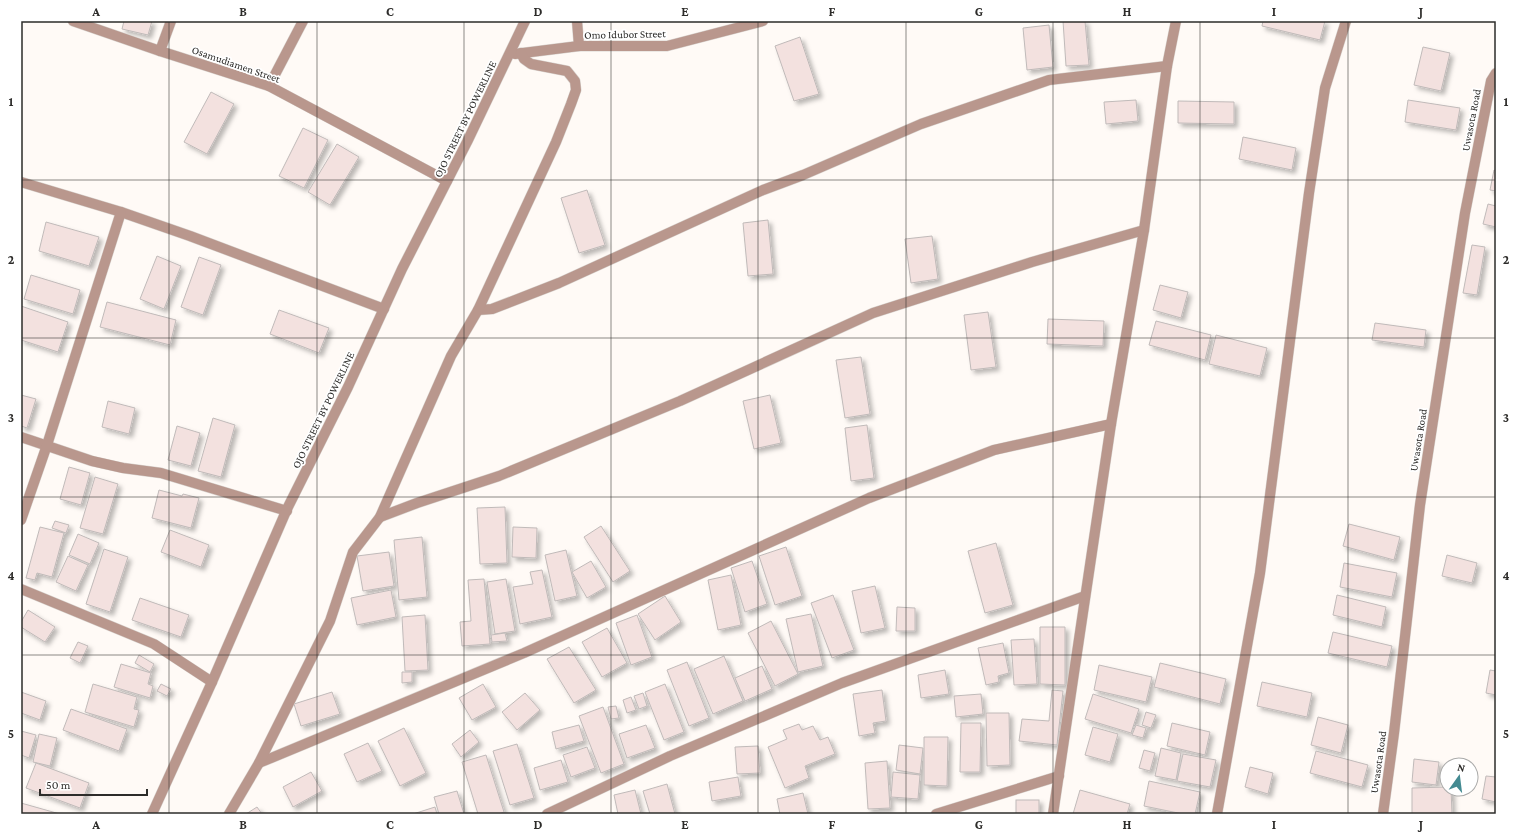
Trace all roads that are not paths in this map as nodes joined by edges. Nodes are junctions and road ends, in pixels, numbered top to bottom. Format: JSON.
{"nodes":[{"id":1,"x":73,"y":21,"type":"edge"},
{"id":2,"x":171,"y":21,"type":"edge"},
{"id":3,"x":303,"y":21,"type":"edge"},
{"id":4,"x":525,"y":21,"type":"edge"},
{"id":5,"x":577,"y":21,"type":"edge"},
{"id":6,"x":763,"y":21,"type":"edge"},
{"id":7,"x":1176,"y":21,"type":"edge"},
{"id":8,"x":1346,"y":21,"type":"edge"},
{"id":9,"x":579,"y":46,"type":"junction"},
{"id":10,"x":160,"y":51,"type":"junction"},
{"id":11,"x":521,"y":53,"type":"junction"},
{"id":12,"x":509,"y":55,"type":"junction"},
{"id":13,"x":1167,"y":66,"type":"junction"},
{"id":14,"x":1496,"y":73,"type":"edge"},
{"id":15,"x":269,"y":86,"type":"junction"},
{"id":16,"x":447,"y":181,"type":"junction"},
{"id":17,"x":21,"y":182,"type":"edge"},
{"id":18,"x":121,"y":212,"type":"junction"},
{"id":19,"x":1144,"y":230,"type":"junction"},
{"id":20,"x":384,"y":309,"type":"junction"},
{"id":21,"x":478,"y":310,"type":"junction"},
{"id":22,"x":1111,"y":424,"type":"junction"},
{"id":23,"x":21,"y":437,"type":"edge"},
{"id":24,"x":47,"y":445,"type":"junction"},
{"id":25,"x":287,"y":511,"type":"junction"},
{"id":26,"x":380,"y":517,"type":"junction"},
{"id":27,"x":21,"y":520,"type":"edge"},
{"id":28,"x":21,"y":589,"type":"edge"},
{"id":29,"x":1085,"y":596,"type":"junction"},
{"id":30,"x":212,"y":682,"type":"junction"},
{"id":31,"x":259,"y":763,"type":"junction"},
{"id":32,"x":1059,"y":776,"type":"junction"},
{"id":33,"x":152,"y":814,"type":"edge"},
{"id":34,"x":229,"y":814,"type":"edge"},
{"id":35,"x":548,"y":814,"type":"edge"},
{"id":36,"x":936,"y":814,"type":"edge"},
{"id":37,"x":1053,"y":814,"type":"edge"},
{"id":38,"x":1217,"y":814,"type":"edge"},
{"id":39,"x":1383,"y":814,"type":"edge"}],
"edges":[{"from":1,"to":10,"type":"street","name":"Osamudiamen Street"},
{"from":2,"to":10,"type":"street"},
{"from":3,"to":15,"type":"street"},
{"from":4,"to":12,"type":"street","name":"OJO STREET BY POWERLINE"},
{"from":5,"to":9,"type":"street"},
{"from":6,"to":9,"type":"street","name":"Omo Idubor Street"},
{"from":7,"to":13,"type":"street"},
{"from":8,"to":38,"type":"street"},
{"from":9,"to":11,"type":"street","name":"Omo Idubor Street"},
{"from":10,"to":15,"type":"street","name":"Osamudiamen Street"},
{"from":11,"to":12,"type":"street","name":"Omo Idubor Street"},
{"from":11,"to":21,"type":"street"},
{"from":12,"to":16,"type":"street","name":"OJO STREET BY POWERLINE"},
{"from":13,"to":19,"type":"street"},
{"from":13,"to":21,"type":"street"},
{"from":14,"to":39,"type":"street","name":"Uwasota Road"},
{"from":15,"to":16,"type":"street","name":"Osamudiamen Street"},
{"from":16,"to":20,"type":"street","name":"OJO STREET BY POWERLINE"},
{"from":17,"to":18,"type":"street"},
{"from":18,"to":20,"type":"street"},
{"from":18,"to":24,"type":"street"},
{"from":19,"to":22,"type":"street"},
{"from":19,"to":26,"type":"street"},
{"from":20,"to":25,"type":"street","name":"OJO STREET BY POWERLINE"},
{"from":21,"to":26,"type":"street"},
{"from":22,"to":29,"type":"street"},
{"from":22,"to":31,"type":"street"},
{"from":23,"to":24,"type":"street"},
{"from":24,"to":25,"type":"street"},
{"from":24,"to":27,"type":"street"},
{"from":25,"to":30,"type":"street","name":"OJO STREET BY POWERLINE"},
{"from":26,"to":31,"type":"street"},
{"from":28,"to":30,"type":"street"},
{"from":29,"to":32,"type":"street"},
{"from":29,"to":35,"type":"street"},
{"from":30,"to":33,"type":"street","name":"OJO STREET BY POWERLINE"},
{"from":31,"to":34,"type":"street"},
{"from":32,"to":36,"type":"street"},
{"from":32,"to":37,"type":"street"}]}
